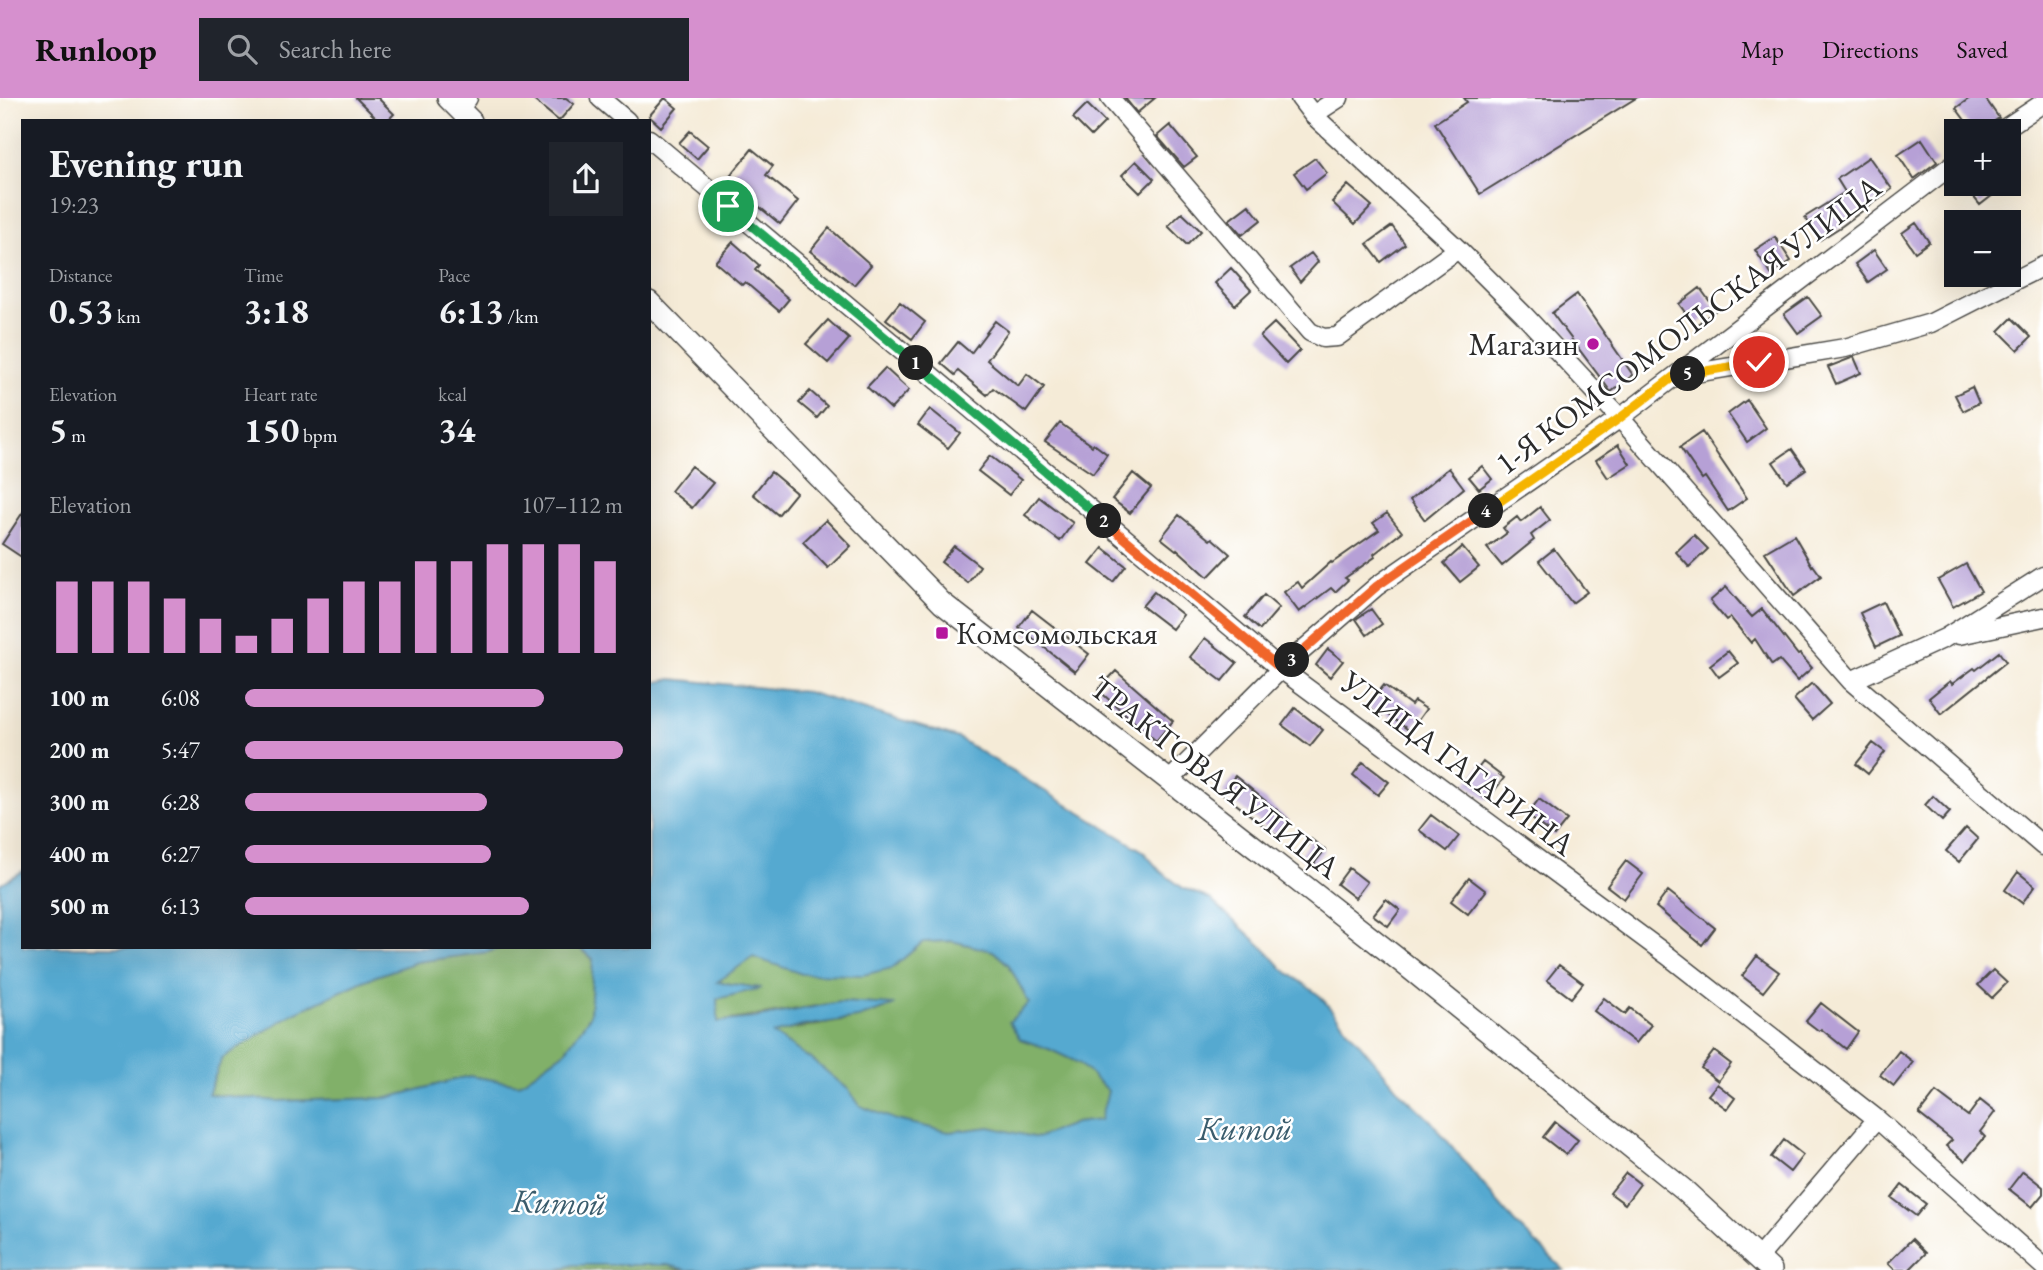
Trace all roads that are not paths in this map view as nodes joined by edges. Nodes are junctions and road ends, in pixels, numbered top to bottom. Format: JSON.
{"nodes":[{"id":1,"x":600,"y":98,"type":"edge"},
{"id":2,"x":1110,"y":98,"type":"edge"},
{"id":3,"x":1300,"y":98,"type":"edge"},
{"id":4,"x":1339,"y":98,"type":"edge"},
{"id":5,"x":2043,"y":103,"type":"edge"},
{"id":6,"x":1313,"y":115,"type":"junction"},
{"id":7,"x":625,"y":119,"type":"edge"},
{"id":8,"x":2019,"y":119,"type":"edge"},
{"id":9,"x":651,"y":141,"type":"edge"},
{"id":10,"x":1944,"y":171,"type":"edge"},
{"id":11,"x":1458,"y":249,"type":"junction"},
{"id":12,"x":2043,"y":266,"type":"edge"},
{"id":13,"x":651,"y":304,"type":"edge"},
{"id":14,"x":1673,"y":377,"type":"junction"},
{"id":15,"x":1620,"y":418,"type":"junction"},
{"id":16,"x":2043,"y":576,"type":"edge"},
{"id":17,"x":2043,"y":617,"type":"edge"},
{"id":18,"x":1945,"y":638,"type":"junction"},
{"id":19,"x":1281,"y":669,"type":"junction"},
{"id":20,"x":1851,"y":681,"type":"junction"},
{"id":21,"x":1170,"y":781,"type":"junction"},
{"id":22,"x":2043,"y":846,"type":"edge"},
{"id":23,"x":1877,"y":1118,"type":"junction"},
{"id":24,"x":1765,"y":1264,"type":"edge"},
{"id":25,"x":2043,"y":1266,"type":"edge"}],
"edges":[{"from":1,"to":7,"type":"street"},
{"from":2,"to":11,"type":"street"},
{"from":3,"to":6,"type":"street"},
{"from":4,"to":6,"type":"street"},
{"from":5,"to":8,"type":"street"},
{"from":6,"to":11,"type":"street"},
{"from":9,"to":19,"type":"street","name":"УЛИЦА ГАГАРИНА"},
{"from":10,"to":14,"type":"street","name":"1-Я КОМСОМОЛЬСКАЯ УЛИЦА"},
{"from":11,"to":15,"type":"street"},
{"from":12,"to":14,"type":"street"},
{"from":13,"to":21,"type":"street","name":"ТРАКТОВАЯ УЛИЦА"},
{"from":14,"to":15,"type":"street","name":"1-Я КОМСОМОЛЬСКАЯ УЛИЦА"},
{"from":15,"to":19,"type":"street","name":"1-Я КОМСОМОЛЬСКАЯ УЛИЦА"},
{"from":15,"to":20,"type":"street"},
{"from":16,"to":18,"type":"street"},
{"from":17,"to":18,"type":"street"},
{"from":18,"to":20,"type":"street"},
{"from":19,"to":21,"type":"street","name":"1-Я КОМСОМОЛЬСКАЯ УЛИЦА"},
{"from":19,"to":23,"type":"street","name":"УЛИЦА ГАГАРИНА"},
{"from":20,"to":22,"type":"street"},
{"from":21,"to":24,"type":"street","name":"ТРАКТОВАЯ УЛИЦА"},
{"from":23,"to":24,"type":"street"},
{"from":23,"to":25,"type":"street","name":"УЛИЦА ГАГАРИНА"}]}
